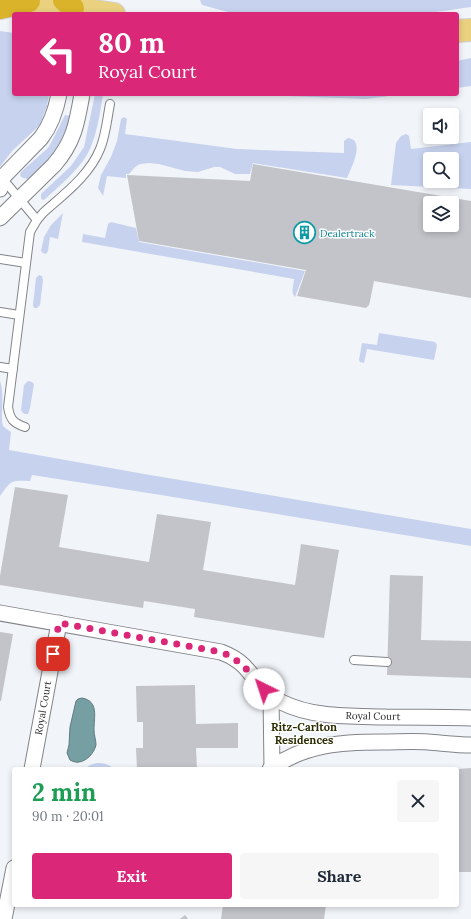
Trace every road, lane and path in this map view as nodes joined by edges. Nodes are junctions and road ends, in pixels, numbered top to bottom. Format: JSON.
{"nodes":[{"id":1,"x":24,"y":1,"type":"edge"},
{"id":2,"x":0,"y":8,"type":"edge"},
{"id":3,"x":81,"y":9,"type":"edge"},
{"id":4,"x":101,"y":12,"type":"edge"},
{"id":5,"x":471,"y":30,"type":"edge"},
{"id":6,"x":459,"y":31,"type":"edge"},
{"id":7,"x":59,"y":96,"type":"edge"},
{"id":8,"x":82,"y":96,"type":"edge"},
{"id":9,"x":110,"y":104,"type":"dead end"},
{"id":10,"x":1,"y":183,"type":"edge"},
{"id":11,"x":19,"y":198,"type":"junction"},
{"id":12,"x":0,"y":218,"type":"edge"},
{"id":13,"x":37,"y":220,"type":"junction"},
{"id":14,"x":0,"y":259,"type":"edge"},
{"id":15,"x":26,"y":263,"type":"junction"},
{"id":16,"x":0,"y":312,"type":"edge"},
{"id":17,"x":19,"y":315,"type":"junction"},
{"id":18,"x":0,"y":366,"type":"edge"},
{"id":19,"x":13,"y":369,"type":"junction"},
{"id":20,"x":25,"y":427,"type":"dead end"},
{"id":21,"x":0,"y":613,"type":"edge"},
{"id":22,"x":59,"y":623,"type":"junction"},
{"id":23,"x":354,"y":660,"type":"dead end"},
{"id":24,"x":387,"y":662,"type":"dead end"},
{"id":25,"x":271,"y":696,"type":"junction"},
{"id":26,"x":471,"y":718,"type":"edge"},
{"id":27,"x":471,"y":745,"type":"edge"},
{"id":28,"x":32,"y":767,"type":"edge"},
{"id":29,"x":271,"y":767,"type":"edge"},
{"id":30,"x":274,"y":767,"type":"edge"},
{"id":31,"x":12,"y":881,"type":"edge"},
{"id":32,"x":4,"y":919,"type":"edge"}],
"edges":[{"from":1,"to":2,"type":"highway"},
{"from":1,"to":3,"type":"main road"},
{"from":3,"to":4,"type":"main road"},
{"from":5,"to":6,"type":"main road"},
{"from":7,"to":10,"type":"street"},
{"from":8,"to":11,"type":"street"},
{"from":9,"to":13,"type":"lane"},
{"from":10,"to":11,"type":"lane"},
{"from":11,"to":12,"type":"street"},
{"from":11,"to":13,"type":"lane"},
{"from":13,"to":15,"type":"lane"},
{"from":14,"to":15,"type":"lane"},
{"from":15,"to":17,"type":"lane"},
{"from":16,"to":17,"type":"lane"},
{"from":17,"to":19,"type":"lane"},
{"from":18,"to":19,"type":"lane"},
{"from":19,"to":20,"type":"lane"},
{"from":21,"to":22,"type":"street","name":"Royal Court"},
{"from":22,"to":25,"type":"street","name":"Royal Court"},
{"from":22,"to":28,"type":"street","name":"Royal Court"},
{"from":23,"to":24,"type":"lane"},
{"from":25,"to":26,"type":"street","name":"Royal Court"},
{"from":25,"to":29,"type":"street"},
{"from":27,"to":30,"type":"street"},
{"from":31,"to":32,"type":"street"}]}
